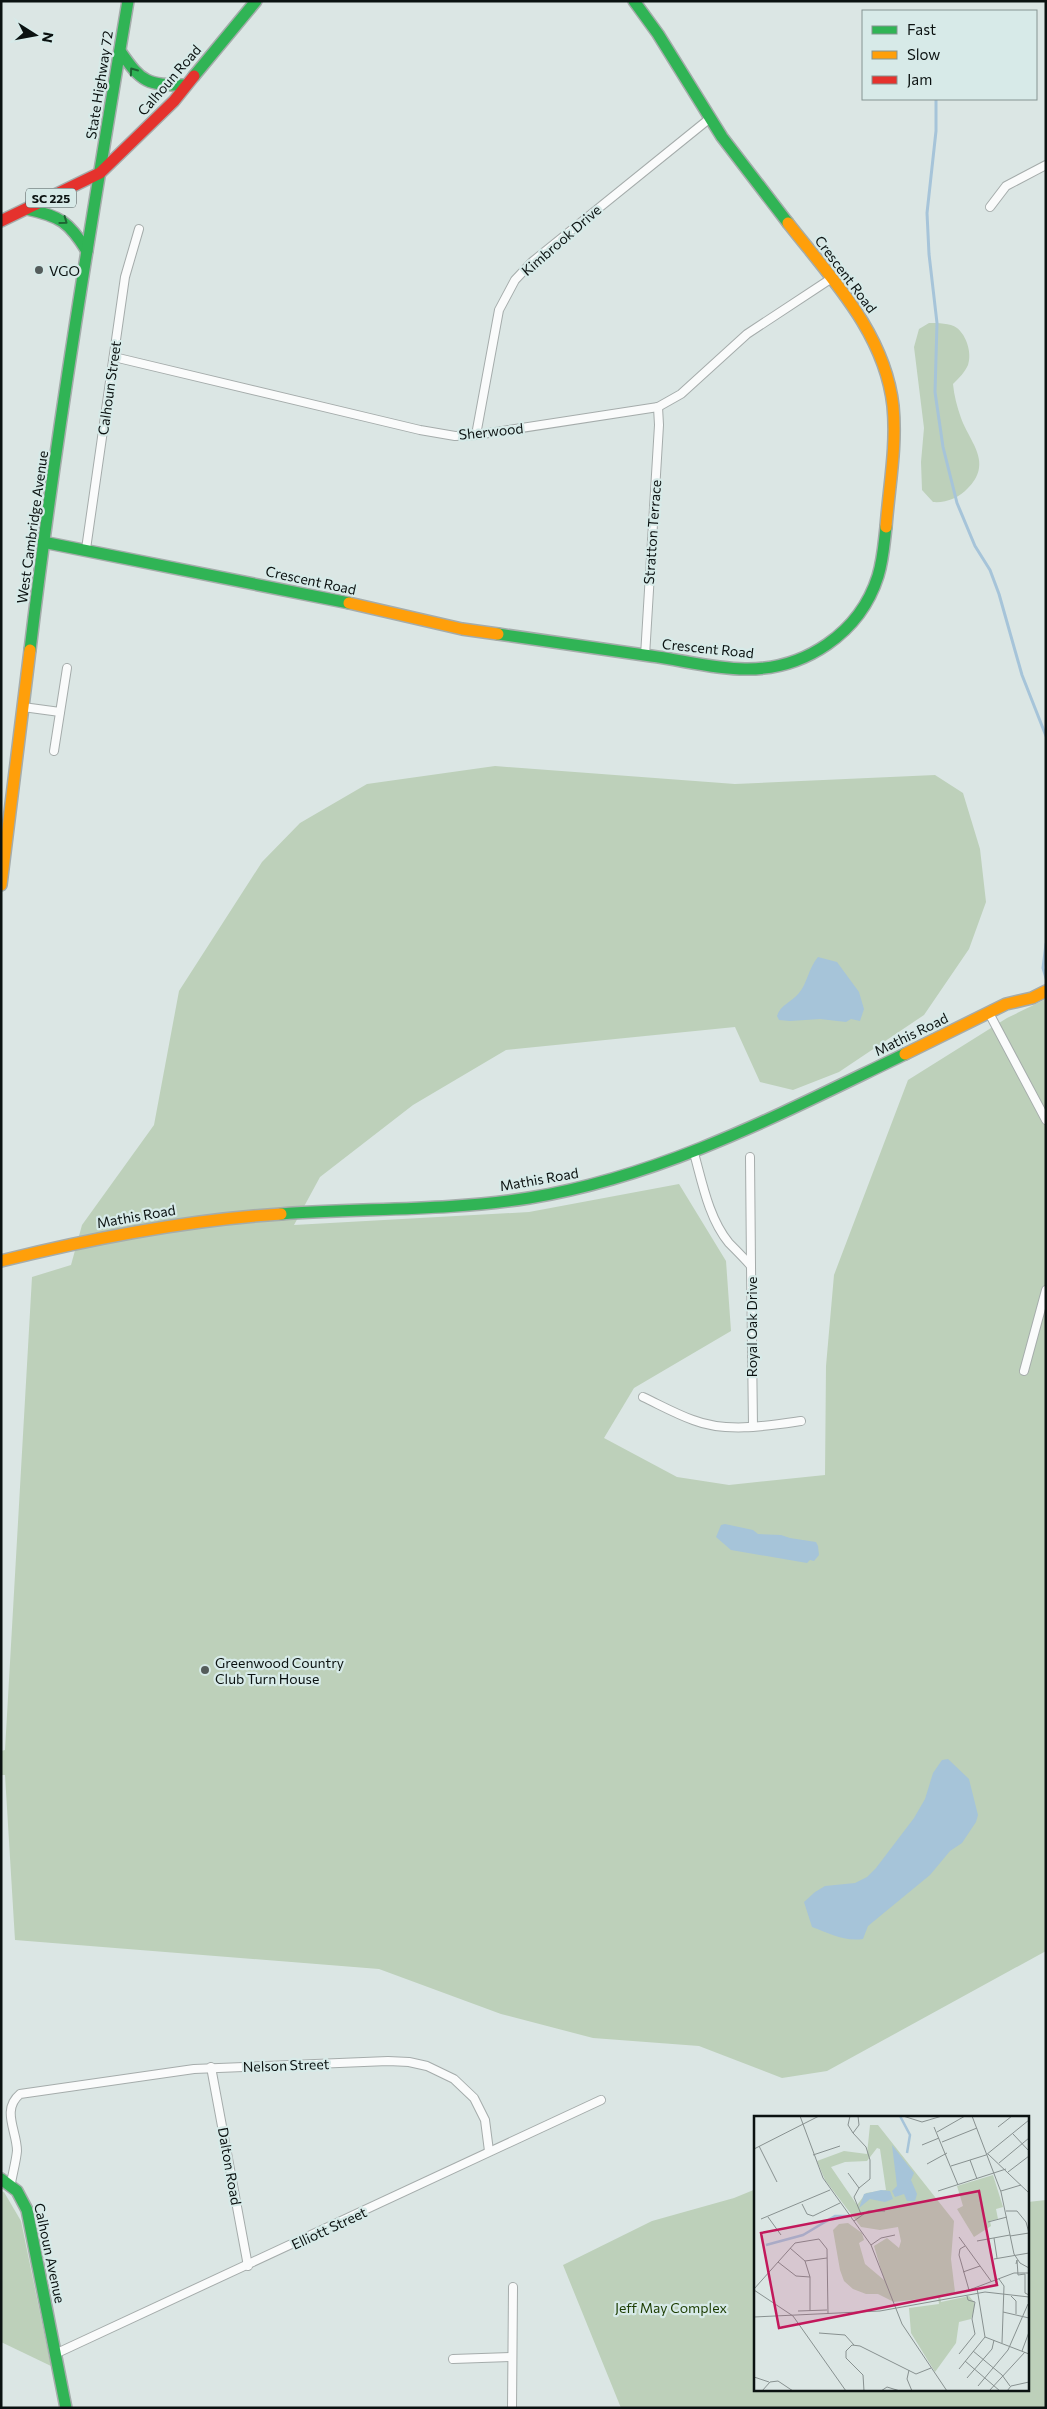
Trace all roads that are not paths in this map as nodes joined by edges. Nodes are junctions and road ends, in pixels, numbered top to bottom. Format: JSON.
{"nodes":[{"id":1,"x":128,"y":1,"type":"edge"},
{"id":2,"x":256,"y":1,"type":"edge"},
{"id":3,"x":634,"y":1,"type":"edge"},
{"id":4,"x":120,"y":51,"type":"junction"},
{"id":5,"x":186,"y":86,"type":"junction"},
{"id":6,"x":709,"y":118,"type":"junction"},
{"id":7,"x":1046,"y":165,"type":"edge"},
{"id":8,"x":100,"y":173,"type":"junction"},
{"id":9,"x":990,"y":207,"type":"dead end"},
{"id":10,"x":27,"y":209,"type":"junction"},
{"id":11,"x":1,"y":221,"type":"edge"},
{"id":12,"x":139,"y":229,"type":"dead end"},
{"id":13,"x":87,"y":252,"type":"junction"},
{"id":14,"x":832,"y":278,"type":"junction"},
{"id":15,"x":114,"y":357,"type":"junction"},
{"id":16,"x":658,"y":407,"type":"junction"},
{"id":17,"x":476,"y":435,"type":"junction"},
{"id":18,"x":43,"y":542,"type":"junction"},
{"id":19,"x":86,"y":549,"type":"junction"},
{"id":20,"x":645,"y":656,"type":"junction"},
{"id":21,"x":67,"y":668,"type":"dead end"},
{"id":22,"x":23,"y":707,"type":"junction"},
{"id":23,"x":60,"y":712,"type":"junction"},
{"id":24,"x":54,"y":751,"type":"dead end"},
{"id":25,"x":1,"y":885,"type":"edge"},
{"id":26,"x":1046,"y":991,"type":"edge"},
{"id":27,"x":989,"y":1013,"type":"junction"},
{"id":28,"x":1043,"y":1107,"type":"edge"},
{"id":29,"x":1046,"y":1120,"type":"edge"},
{"id":30,"x":694,"y":1153,"type":"junction"},
{"id":31,"x":750,"y":1157,"type":"dead end"},
{"id":32,"x":1,"y":1261,"type":"edge"},
{"id":33,"x":750,"y":1266,"type":"junction"},
{"id":34,"x":1046,"y":1290,"type":"edge"},
{"id":35,"x":1024,"y":1371,"type":"dead end"},
{"id":36,"x":643,"y":1397,"type":"dead end"},
{"id":37,"x":801,"y":1421,"type":"dead end"},
{"id":38,"x":753,"y":1426,"type":"junction"},
{"id":39,"x":211,"y":2068,"type":"junction"},
{"id":40,"x":33,"y":2091,"type":"joint"},
{"id":41,"x":601,"y":2100,"type":"dead end"},
{"id":42,"x":489,"y":2151,"type":"junction"},
{"id":43,"x":6,"y":2181,"type":"edge"},
{"id":44,"x":248,"y":2266,"type":"junction"},
{"id":45,"x":513,"y":2287,"type":"dead end"},
{"id":46,"x":55,"y":2354,"type":"junction"},
{"id":47,"x":512,"y":2357,"type":"junction"},
{"id":48,"x":453,"y":2359,"type":"dead end"},
{"id":49,"x":66,"y":2408,"type":"edge"},
{"id":50,"x":512,"y":2408,"type":"edge"}],
"edges":[{"from":1,"to":4,"type":"street","name":"State Highway 72"},
{"from":2,"to":5,"type":"street","name":"Calhoun Road"},
{"from":3,"to":6,"type":"street","name":"Crescent Road"},
{"from":5,"to":4,"type":"street","one_way":true},
{"from":4,"to":8,"type":"street","name":"State Highway 72"},
{"from":5,"to":8,"type":"street","name":"Calhoun Road"},
{"from":6,"to":14,"type":"street","name":"Crescent Road"},
{"from":6,"to":17,"type":"street","name":"Kimbrook Drive"},
{"from":7,"to":9,"type":"street"},
{"from":8,"to":10,"type":"street","number":"SC 225"},
{"from":8,"to":13,"type":"street","name":"West Cambridge Avenue"},
{"from":10,"to":11,"type":"street","number":"SC 225"},
{"from":10,"to":13,"type":"street","one_way":true},
{"from":12,"to":15,"type":"street","name":"Calhoun Street"},
{"from":13,"to":18,"type":"street","name":"West Cambridge Avenue"},
{"from":14,"to":16,"type":"street","name":"Sherwood"},
{"from":14,"to":20,"type":"street","name":"Crescent Road"},
{"from":15,"to":17,"type":"street","name":"Sherwood"},
{"from":15,"to":19,"type":"street","name":"Calhoun Street"},
{"from":16,"to":17,"type":"street","name":"Sherwood"},
{"from":16,"to":20,"type":"street","name":"Stratton Terrace"},
{"from":18,"to":19,"type":"street","name":"Crescent Road"},
{"from":18,"to":22,"type":"street","name":"West Cambridge Avenue"},
{"from":19,"to":20,"type":"street","name":"Crescent Road"},
{"from":21,"to":23,"type":"street"},
{"from":22,"to":23,"type":"street"},
{"from":22,"to":25,"type":"street","name":"West Cambridge Avenue"},
{"from":23,"to":24,"type":"street"},
{"from":26,"to":27,"type":"street","name":"Mathis Road"},
{"from":27,"to":28,"type":"street"},
{"from":27,"to":30,"type":"street","name":"Mathis Road"},
{"from":28,"to":29,"type":"street"},
{"from":30,"to":32,"type":"street","name":"Mathis Road"},
{"from":30,"to":33,"type":"street","name":"Royal Oak Drive"},
{"from":31,"to":33,"type":"street"},
{"from":33,"to":38,"type":"street","name":"Royal Oak Drive"},
{"from":34,"to":35,"type":"street"},
{"from":36,"to":38,"type":"street"},
{"from":37,"to":38,"type":"street"},
{"from":39,"to":40,"type":"street","name":"Nelson Street"},
{"from":39,"to":42,"type":"street","name":"Nelson Street"},
{"from":39,"to":44,"type":"street","name":"Dalton Road"},
{"from":40,"to":43,"type":"street","name":"Calhoun Avenue"},
{"from":41,"to":42,"type":"street","name":"Elliott Street"},
{"from":42,"to":44,"type":"street","name":"Elliott Street"},
{"from":43,"to":46,"type":"street","name":"Calhoun Avenue"},
{"from":44,"to":46,"type":"street","name":"Elliott Street"},
{"from":45,"to":47,"type":"street"},
{"from":46,"to":49,"type":"street","name":"Calhoun Avenue"},
{"from":47,"to":48,"type":"street"},
{"from":47,"to":50,"type":"street"}]}
